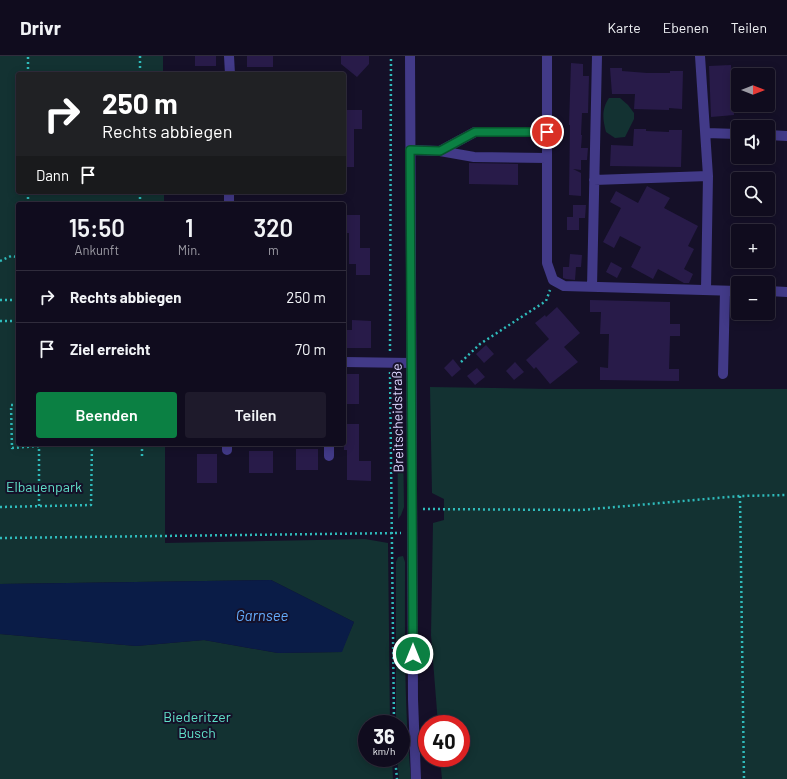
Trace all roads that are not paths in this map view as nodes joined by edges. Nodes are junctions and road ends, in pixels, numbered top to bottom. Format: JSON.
{"nodes":[{"id":1,"x":230,"y":56,"type":"edge"},
{"id":2,"x":410,"y":56,"type":"edge"},
{"id":3,"x":547,"y":56,"type":"edge"},
{"id":4,"x":597,"y":56,"type":"edge"},
{"id":5,"x":700,"y":56,"type":"edge"},
{"id":6,"x":230,"y":72,"type":"edge"},
{"id":7,"x":547,"y":132,"type":"junction"},
{"id":8,"x":706,"y":133,"type":"junction"},
{"id":9,"x":731,"y":134,"type":"edge"},
{"id":10,"x":775,"y":135,"type":"edge"},
{"id":11,"x":787,"y":136,"type":"edge"},
{"id":12,"x":410,"y":150,"type":"junction"},
{"id":13,"x":440,"y":151,"type":"junction"},
{"id":14,"x":547,"y":158,"type":"junction"},
{"id":15,"x":708,"y":176,"type":"junction"},
{"id":16,"x":594,"y":180,"type":"junction"},
{"id":17,"x":592,"y":287,"type":"junction"},
{"id":18,"x":706,"y":290,"type":"junction"},
{"id":19,"x":724,"y":291,"type":"junction"},
{"id":20,"x":731,"y":291,"type":"edge"},
{"id":21,"x":775,"y":291,"type":"edge"},
{"id":22,"x":787,"y":292,"type":"edge"},
{"id":23,"x":346,"y":362,"type":"edge"},
{"id":24,"x":411,"y":363,"type":"junction"},
{"id":25,"x":723,"y":374,"type":"dead end"},
{"id":26,"x":329,"y":446,"type":"edge"},
{"id":27,"x":329,"y":456,"type":"dead end"},
{"id":28,"x":416,"y":779,"type":"edge"}],
"edges":[{"from":1,"to":6,"type":"street"},
{"from":2,"to":12,"type":"street","name":"Breitscheidstraße"},
{"from":3,"to":7,"type":"street"},
{"from":4,"to":16,"type":"street"},
{"from":5,"to":8,"type":"street"},
{"from":7,"to":13,"type":"street"},
{"from":7,"to":14,"type":"street"},
{"from":8,"to":9,"type":"street"},
{"from":8,"to":15,"type":"street"},
{"from":10,"to":11,"type":"street"},
{"from":12,"to":13,"type":"street"},
{"from":12,"to":24,"type":"street","name":"Breitscheidstraße"},
{"from":13,"to":14,"type":"street"},
{"from":14,"to":17,"type":"street"},
{"from":15,"to":16,"type":"street"},
{"from":15,"to":18,"type":"street"},
{"from":16,"to":17,"type":"street"},
{"from":17,"to":18,"type":"street"},
{"from":18,"to":19,"type":"street"},
{"from":19,"to":20,"type":"street"},
{"from":19,"to":25,"type":"street"},
{"from":21,"to":22,"type":"street"},
{"from":23,"to":24,"type":"street"},
{"from":24,"to":28,"type":"street","name":"Breitscheidstraße"},
{"from":26,"to":27,"type":"street"}]}
